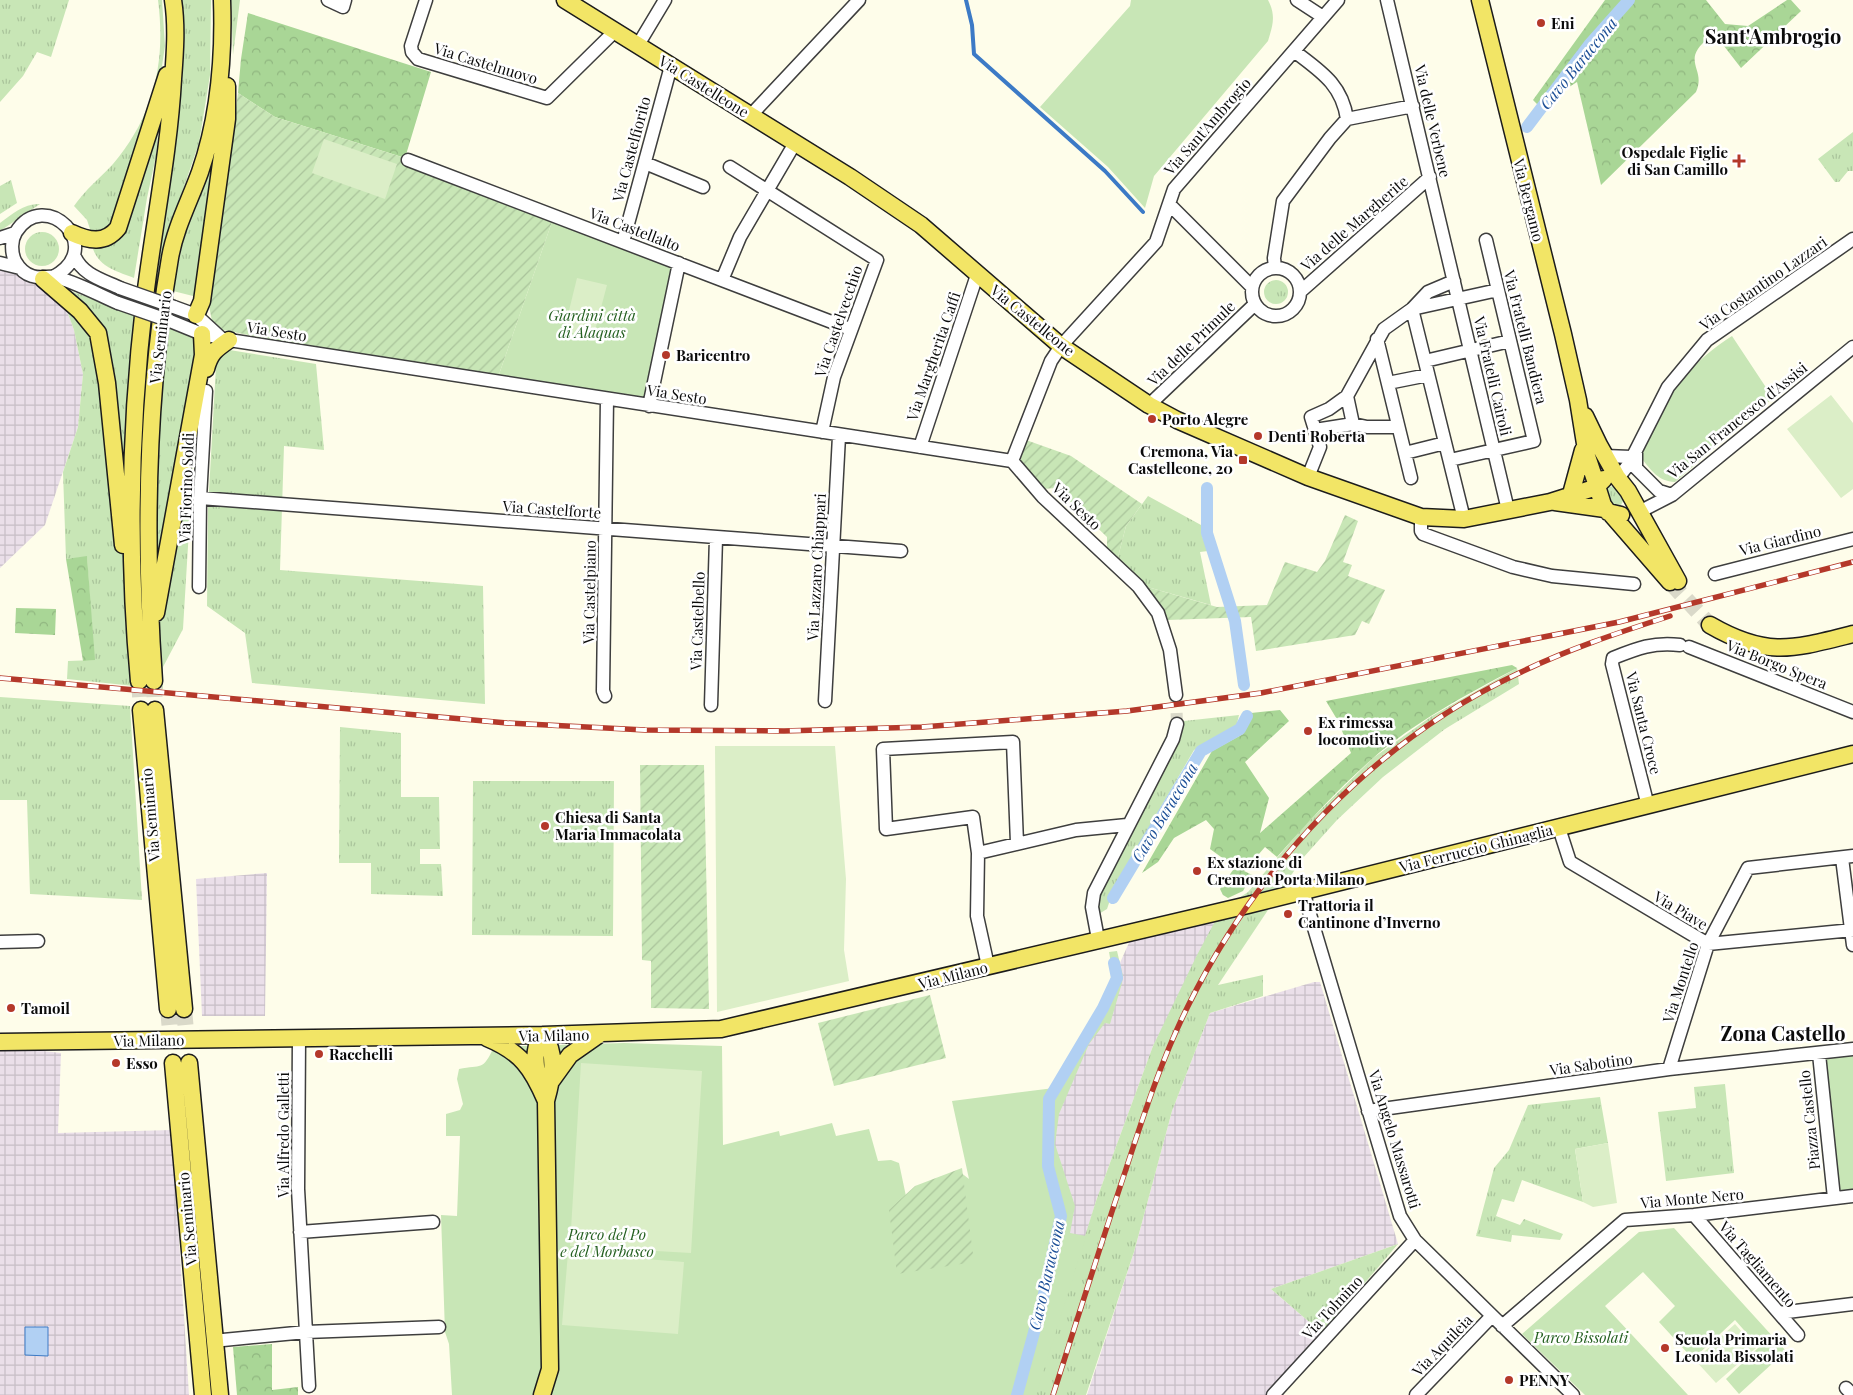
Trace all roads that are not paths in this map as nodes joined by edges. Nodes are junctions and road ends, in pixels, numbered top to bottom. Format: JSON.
{"nodes":[{"id":1,"x":173,"y":0,"type":"edge"},
{"id":2,"x":222,"y":0,"type":"edge"},
{"id":3,"x":328,"y":0,"type":"edge"},
{"id":4,"x":345,"y":0,"type":"edge"},
{"id":5,"x":426,"y":0,"type":"edge"},
{"id":6,"x":565,"y":0,"type":"edge"},
{"id":7,"x":665,"y":0,"type":"edge"},
{"id":8,"x":859,"y":0,"type":"edge"},
{"id":9,"x":1297,"y":0,"type":"edge"},
{"id":10,"x":1338,"y":0,"type":"edge"},
{"id":11,"x":1387,"y":0,"type":"edge"},
{"id":12,"x":1480,"y":0,"type":"edge"},
{"id":13,"x":1323,"y":17,"type":"junction"},
{"id":14,"x":223,"y":24,"type":"junction"},
{"id":15,"x":615,"y":31,"type":"junction"},
{"id":16,"x":176,"y":42,"type":"junction"},
{"id":17,"x":638,"y":45,"type":"junction"},
{"id":18,"x":1294,"y":51,"type":"junction"},
{"id":19,"x":671,"y":66,"type":"junction"},
{"id":20,"x":1413,"y":106,"type":"junction"},
{"id":21,"x":751,"y":115,"type":"junction"},
{"id":22,"x":1347,"y":119,"type":"junction"},
{"id":23,"x":795,"y":142,"type":"junction"},
{"id":24,"x":408,"y":160,"type":"dead end"},
{"id":25,"x":645,"y":163,"type":"junction"},
{"id":26,"x":730,"y":168,"type":"dead end"},
{"id":27,"x":1430,"y":178,"type":"junction"},
{"id":28,"x":703,"y":187,"type":"dead end"},
{"id":29,"x":767,"y":190,"type":"junction"},
{"id":30,"x":1169,"y":204,"type":"junction"},
{"id":31,"x":15,"y":233,"type":"junction"},
{"id":32,"x":72,"y":233,"type":"junction"},
{"id":33,"x":0,"y":238,"type":"edge"},
{"id":34,"x":1486,"y":240,"type":"dead end"},
{"id":35,"x":623,"y":242,"type":"junction"},
{"id":36,"x":1851,"y":246,"type":"edge"},
{"id":37,"x":1447,"y":250,"type":"joint"},
{"id":38,"x":74,"y":255,"type":"junction"},
{"id":39,"x":0,"y":263,"type":"edge"},
{"id":40,"x":678,"y":263,"type":"junction"},
{"id":41,"x":20,"y":268,"type":"junction"},
{"id":42,"x":1275,"y":268,"type":"junction"},
{"id":43,"x":977,"y":274,"type":"junction"},
{"id":44,"x":48,"y":278,"type":"junction"},
{"id":45,"x":722,"y":280,"type":"junction"},
{"id":46,"x":1454,"y":281,"type":"junction"},
{"id":47,"x":1252,"y":288,"type":"junction"},
{"id":48,"x":1498,"y":290,"type":"junction"},
{"id":49,"x":1300,"y":292,"type":"junction"},
{"id":50,"x":1458,"y":299,"type":"junction"},
{"id":51,"x":1255,"y":304,"type":"junction"},
{"id":52,"x":1412,"y":309,"type":"junction"},
{"id":53,"x":196,"y":315,"type":"junction"},
{"id":54,"x":170,"y":321,"type":"junction"},
{"id":55,"x":850,"y":329,"type":"junction"},
{"id":56,"x":202,"y":334,"type":"junction"},
{"id":57,"x":225,"y":339,"type":"junction"},
{"id":58,"x":1377,"y":339,"type":"junction"},
{"id":59,"x":1510,"y":342,"type":"junction"},
{"id":60,"x":1061,"y":346,"type":"junction"},
{"id":61,"x":1853,"y":347,"type":"edge"},
{"id":62,"x":1470,"y":350,"type":"junction"},
{"id":63,"x":1425,"y":361,"type":"junction"},
{"id":64,"x":1428,"y":375,"type":"junction"},
{"id":65,"x":1388,"y":383,"type":"junction"},
{"id":66,"x":200,"y":395,"type":"junction"},
{"id":67,"x":1347,"y":396,"type":"junction"},
{"id":68,"x":607,"y":399,"type":"junction"},
{"id":69,"x":1578,"y":400,"type":"junction"},
{"id":70,"x":1149,"y":405,"type":"junction"},
{"id":71,"x":649,"y":406,"type":"junction"},
{"id":72,"x":1353,"y":424,"type":"junction"},
{"id":73,"x":1398,"y":427,"type":"junction"},
{"id":74,"x":1316,"y":430,"type":"junction"},
{"id":75,"x":822,"y":432,"type":"junction"},
{"id":76,"x":839,"y":436,"type":"junction"},
{"id":77,"x":1445,"y":443,"type":"junction"},
{"id":78,"x":1584,"y":446,"type":"junction"},
{"id":79,"x":920,"y":447,"type":"junction"},
{"id":80,"x":1494,"y":450,"type":"junction"},
{"id":81,"x":1634,"y":452,"type":"junction"},
{"id":82,"x":1405,"y":453,"type":"junction"},
{"id":83,"x":1605,"y":456,"type":"junction"},
{"id":84,"x":1450,"y":460,"type":"junction"},
{"id":85,"x":1012,"y":461,"type":"junction"},
{"id":86,"x":1308,"y":477,"type":"junction"},
{"id":87,"x":1617,"y":477,"type":"junction"},
{"id":88,"x":1411,"y":478,"type":"dead end"},
{"id":89,"x":1597,"y":486,"type":"junction"},
{"id":90,"x":1571,"y":494,"type":"junction"},
{"id":91,"x":1672,"y":495,"type":"junction"},
{"id":92,"x":200,"y":498,"type":"junction"},
{"id":93,"x":1550,"y":502,"type":"junction"},
{"id":94,"x":1635,"y":505,"type":"junction"},
{"id":95,"x":1508,"y":510,"type":"junction"},
{"id":96,"x":1610,"y":513,"type":"junction"},
{"id":97,"x":1421,"y":517,"type":"junction"},
{"id":98,"x":1464,"y":519,"type":"junction"},
{"id":99,"x":606,"y":530,"type":"junction"},
{"id":100,"x":716,"y":538,"type":"junction"},
{"id":101,"x":1853,"y":539,"type":"edge"},
{"id":102,"x":832,"y":546,"type":"junction"},
{"id":103,"x":901,"y":551,"type":"dead end"},
{"id":104,"x":1715,"y":574,"type":"dead end"},
{"id":105,"x":1634,"y":584,"type":"dead end"},
{"id":106,"x":200,"y":586,"type":"dead end"},
{"id":107,"x":133,"y":614,"type":"junction"},
{"id":108,"x":1710,"y":626,"type":"tunnel mouth"},
{"id":109,"x":1853,"y":634,"type":"edge"},
{"id":110,"x":151,"y":640,"type":"junction"},
{"id":111,"x":1684,"y":646,"type":"joint"},
{"id":112,"x":1176,"y":695,"type":"tunnel mouth"},
{"id":113,"x":605,"y":696,"type":"dead end"},
{"id":114,"x":825,"y":701,"type":"dead end"},
{"id":115,"x":711,"y":705,"type":"dead end"},
{"id":116,"x":148,"y":710,"type":"tunnel mouth"},
{"id":117,"x":1853,"y":712,"type":"edge"},
{"id":118,"x":1177,"y":724,"type":"tunnel mouth"},
{"id":119,"x":1853,"y":754,"type":"edge"},
{"id":120,"x":1648,"y":806,"type":"junction"},
{"id":121,"x":1127,"y":825,"type":"junction"},
{"id":122,"x":1559,"y":828,"type":"junction"},
{"id":123,"x":1017,"y":843,"type":"junction"},
{"id":124,"x":978,"y":852,"type":"junction"},
{"id":125,"x":1847,"y":857,"type":"edge"},
{"id":126,"x":1303,"y":891,"type":"junction"},
{"id":127,"x":1852,"y":930,"type":"edge"},
{"id":128,"x":1098,"y":939,"type":"junction"},
{"id":129,"x":0,"y":942,"type":"edge"},
{"id":130,"x":38,"y":942,"type":"dead end"},
{"id":131,"x":1708,"y":944,"type":"junction"},
{"id":132,"x":1853,"y":945,"type":"edge"},
{"id":133,"x":988,"y":966,"type":"junction"},
{"id":134,"x":176,"y":1009,"type":"tunnel mouth"},
{"id":135,"x":601,"y":1034,"type":"junction"},
{"id":136,"x":543,"y":1035,"type":"junction"},
{"id":137,"x":481,"y":1036,"type":"junction"},
{"id":138,"x":299,"y":1038,"type":"junction"},
{"id":139,"x":0,"y":1042,"type":"edge"},
{"id":140,"x":1853,"y":1050,"type":"edge"},
{"id":141,"x":1818,"y":1054,"type":"junction"},
{"id":142,"x":1669,"y":1070,"type":"junction"},
{"id":143,"x":544,"y":1080,"type":"junction"},
{"id":144,"x":1368,"y":1111,"type":"junction"},
{"id":145,"x":1853,"y":1196,"type":"edge"},
{"id":146,"x":1834,"y":1198,"type":"junction"},
{"id":147,"x":1694,"y":1215,"type":"junction"},
{"id":148,"x":433,"y":1222,"type":"dead end"},
{"id":149,"x":300,"y":1232,"type":"junction"},
{"id":150,"x":1415,"y":1240,"type":"junction"},
{"id":151,"x":1853,"y":1304,"type":"edge"},
{"id":152,"x":1779,"y":1313,"type":"junction"},
{"id":153,"x":1492,"y":1316,"type":"junction"},
{"id":154,"x":1502,"y":1326,"type":"junction"},
{"id":155,"x":439,"y":1327,"type":"dead end"},
{"id":156,"x":306,"y":1332,"type":"junction"},
{"id":157,"x":1798,"y":1334,"type":"dead end"},
{"id":158,"x":223,"y":1340,"type":"dead end"},
{"id":159,"x":219,"y":1375,"type":"junction"},
{"id":160,"x":201,"y":1376,"type":"junction"},
{"id":161,"x":309,"y":1386,"type":"dead end"},
{"id":162,"x":199,"y":1395,"type":"edge"},
{"id":163,"x":203,"y":1395,"type":"edge"},
{"id":164,"x":220,"y":1395,"type":"edge"},
{"id":165,"x":226,"y":1395,"type":"edge"},
{"id":166,"x":542,"y":1395,"type":"edge"},
{"id":167,"x":1272,"y":1395,"type":"edge"},
{"id":168,"x":1416,"y":1395,"type":"edge"},
{"id":169,"x":1573,"y":1395,"type":"edge"}],
"edges":[{"from":1,"to":16,"type":"main road","name":"Via Seminario"},
{"from":2,"to":14,"type":"main road","name":"Via Seminario"},
{"from":3,"to":4,"type":"street"},
{"from":5,"to":15,"type":"street","name":"Via Castelnuovo"},
{"from":6,"to":15,"type":"main road","name":"Via Castelleone"},
{"from":7,"to":17,"type":"street"},
{"from":8,"to":21,"type":"street"},
{"from":9,"to":13,"type":"street"},
{"from":10,"to":13,"type":"street","name":"Via Sant'Ambrogio"},
{"from":11,"to":20,"type":"street","name":"Via delle Verbene"},
{"from":12,"to":69,"type":"main road","name":"Via Bergamo"},
{"from":13,"to":18,"type":"street","name":"Via Sant'Ambrogio"},
{"from":14,"to":53,"type":"main road"},
{"from":14,"to":110,"type":"main road","name":"Via Seminario"},
{"from":15,"to":17,"type":"main road","name":"Via Castelleone"},
{"from":16,"to":32,"type":"main road"},
{"from":16,"to":107,"type":"main road","name":"Via Seminario"},
{"from":17,"to":19,"type":"main road","name":"Via Castelleone"},
{"from":18,"to":22,"type":"street"},
{"from":18,"to":30,"type":"street","name":"Via Sant'Ambrogio"},
{"from":19,"to":21,"type":"main road","name":"Via Castelleone"},
{"from":19,"to":25,"type":"street","name":"Via Castelfiorito"},
{"from":20,"to":22,"type":"street"},
{"from":20,"to":27,"type":"street","name":"Via delle Verbene"},
{"from":21,"to":23,"type":"main road","name":"Via Castelleone"},
{"from":22,"to":42,"type":"street"},
{"from":23,"to":29,"type":"street"},
{"from":23,"to":43,"type":"main road","name":"Via Castelleone"},
{"from":24,"to":35,"type":"street","name":"Via Castellalto"},
{"from":25,"to":28,"type":"street"},
{"from":25,"to":35,"type":"street","name":"Via Castelfiorito"},
{"from":26,"to":29,"type":"street"},
{"from":27,"to":37,"type":"street","name":"Via delle Verbene"},
{"from":27,"to":49,"type":"street","name":"Via delle Margherite"},
{"from":29,"to":45,"type":"street"},
{"from":29,"to":55,"type":"street","name":"Via Castelvecchio"},
{"from":30,"to":47,"type":"street"},
{"from":30,"to":60,"type":"street","name":"Via Sant'Ambrogio"},
{"from":31,"to":32,"type":"street"},
{"from":31,"to":33,"type":"street"},
{"from":31,"to":41,"type":"street"},
{"from":32,"to":38,"type":"street"},
{"from":34,"to":48,"type":"street","name":"Via Fratelli Bandiera"},
{"from":35,"to":40,"type":"street","name":"Via Castellalto"},
{"from":36,"to":81,"type":"street","name":"Via Costantino Lazzari"},
{"from":37,"to":46,"type":"street","name":"Via Fratelli Cairoli"},
{"from":38,"to":44,"type":"street"},
{"from":38,"to":53,"type":"street","bridge":true},
{"from":39,"to":41,"type":"street","name":"Via Sesto"},
{"from":40,"to":45,"type":"street","name":"Via Castellalto"},
{"from":40,"to":71,"type":"street"},
{"from":41,"to":44,"type":"street","name":"Via Sesto"},
{"from":42,"to":47,"type":"street"},
{"from":42,"to":49,"type":"street"},
{"from":43,"to":60,"type":"main road","name":"Via Castelleone"},
{"from":43,"to":79,"type":"street","name":"Via Margherita Caffi"},
{"from":44,"to":54,"type":"street","name":"Via Sesto","bridge":true},
{"from":44,"to":107,"type":"main road"},
{"from":45,"to":55,"type":"street","name":"Via Castellalto"},
{"from":46,"to":50,"type":"street","name":"Via Fratelli Cairoli"},
{"from":46,"to":52,"type":"street"},
{"from":47,"to":51,"type":"street"},
{"from":48,"to":50,"type":"street"},
{"from":48,"to":59,"type":"street","name":"Via Fratelli Bandiera"},
{"from":49,"to":51,"type":"street"},
{"from":50,"to":52,"type":"street"},
{"from":50,"to":62,"type":"street","name":"Via Fratelli Cairoli"},
{"from":51,"to":70,"type":"street","name":"Via delle Primule"},
{"from":52,"to":58,"type":"street"},
{"from":52,"to":63,"type":"street"},
{"from":53,"to":54,"type":"street"},
{"from":53,"to":56,"type":"street"},
{"from":53,"to":57,"type":"street"},
{"from":54,"to":56,"type":"street","name":"Via Sesto"},
{"from":55,"to":75,"type":"street","name":"Via Castelvecchio"},
{"from":56,"to":57,"type":"street","name":"Via Sesto"},
{"from":56,"to":66,"type":"main road"},
{"from":57,"to":66,"type":"main road"},
{"from":57,"to":68,"type":"street","name":"Via Sesto"},
{"from":58,"to":65,"type":"street"},
{"from":58,"to":67,"type":"street"},
{"from":59,"to":62,"type":"street"},
{"from":59,"to":80,"type":"street","name":"Via Fratelli Bandiera"},
{"from":60,"to":70,"type":"main road","name":"Via Castelleone"},
{"from":60,"to":85,"type":"street","name":"Via Sant'Ambrogio"},
{"from":61,"to":91,"type":"street","name":"Via San Francesco d'Assisi"},
{"from":62,"to":63,"type":"street"},
{"from":62,"to":80,"type":"street","name":"Via Fratelli Cairoli"},
{"from":63,"to":64,"type":"street"},
{"from":64,"to":65,"type":"street"},
{"from":64,"to":77,"type":"street"},
{"from":65,"to":73,"type":"street"},
{"from":66,"to":92,"type":"street","name":"Via Fiorino Soldi"},
{"from":66,"to":110,"type":"main road"},
{"from":67,"to":72,"type":"street"},
{"from":67,"to":74,"type":"street"},
{"from":68,"to":71,"type":"street","name":"Via Sesto"},
{"from":68,"to":99,"type":"street","name":"Via Castelpiano"},
{"from":69,"to":78,"type":"main road","name":"Via Bergamo"},
{"from":69,"to":83,"type":"main road","name":"Via Bergamo"},
{"from":70,"to":86,"type":"main road","name":"Via Castelleone"},
{"from":71,"to":75,"type":"street","name":"Via Sesto"},
{"from":72,"to":73,"type":"street"},
{"from":72,"to":74,"type":"street"},
{"from":73,"to":82,"type":"street"},
{"from":74,"to":86,"type":"street"},
{"from":75,"to":76,"type":"street","name":"Via Sesto"},
{"from":76,"to":79,"type":"street","name":"Via Sesto"},
{"from":76,"to":102,"type":"street","name":"Via Lazzaro Chiappari"},
{"from":77,"to":82,"type":"street"},
{"from":77,"to":84,"type":"street"},
{"from":78,"to":89,"type":"main road","name":"Via Bergamo"},
{"from":78,"to":90,"type":"main road","name":"Via Bergamo"},
{"from":79,"to":85,"type":"street","name":"Via Sesto"},
{"from":80,"to":84,"type":"street"},
{"from":80,"to":95,"type":"street","name":"Via Fratelli Cairoli"},
{"from":81,"to":83,"type":"street"},
{"from":81,"to":87,"type":"street","name":"Via Costantino Lazzari"},
{"from":81,"to":91,"type":"street"},
{"from":82,"to":88,"type":"street"},
{"from":83,"to":87,"type":"main road","name":"Via Bergamo"},
{"from":84,"to":98,"type":"street"},
{"from":85,"to":112,"type":"street","name":"Via Sesto"},
{"from":86,"to":97,"type":"main road","name":"Via Castelleone"},
{"from":87,"to":89,"type":"main road","name":"Via Castelleone"},
{"from":87,"to":94,"type":"main road","name":"Via Bergamo"},
{"from":89,"to":90,"type":"main road","name":"Via Castelleone"},
{"from":89,"to":96,"type":"main road","name":"Via Bergamo"},
{"from":90,"to":93,"type":"main road","name":"Via Castelleone"},
{"from":91,"to":94,"type":"street","name":"Via San Francesco d'Assisi"},
{"from":92,"to":99,"type":"street","name":"Via Castelforte"},
{"from":92,"to":106,"type":"street","name":"Via Fiorino Soldi"},
{"from":93,"to":95,"type":"main road","name":"Via Castelleone"},
{"from":93,"to":96,"type":"main road","name":"Via Castelleone"},
{"from":94,"to":96,"type":"main road","name":"Via Castelleone"},
{"from":94,"to":96,"type":"main road"},
{"from":95,"to":98,"type":"main road","name":"Via Castelleone"},
{"from":97,"to":98,"type":"main road","name":"Via Castelleone"},
{"from":97,"to":105,"type":"street"},
{"from":99,"to":100,"type":"street","name":"Via Castelforte"},
{"from":99,"to":113,"type":"street","name":"Via Castelpiano"},
{"from":100,"to":102,"type":"street","name":"Via Castelforte"},
{"from":100,"to":115,"type":"street","name":"Via Castelbello"},
{"from":101,"to":104,"type":"street","name":"Via Giardino"},
{"from":102,"to":103,"type":"street","name":"Via Castelforte"},
{"from":102,"to":114,"type":"street","name":"Via Lazzaro Chiappari"},
{"from":107,"to":110,"type":"main road","name":"Via Seminario"},
{"from":108,"to":109,"type":"main road"},
{"from":111,"to":117,"type":"street","name":"Via Borgo Spera"},
{"from":111,"to":120,"type":"street","name":"Via Santa Croce"},
{"from":116,"to":134,"type":"main road","name":"Via Seminario"},
{"from":118,"to":121,"type":"street"},
{"from":119,"to":120,"type":"main road","name":"Via Ferruccio Ghinaglia"},
{"from":120,"to":122,"type":"main road","name":"Via Ferruccio Ghinaglia"},
{"from":121,"to":123,"type":"street"},
{"from":121,"to":128,"type":"street"},
{"from":122,"to":126,"type":"main road","name":"Via Ferruccio Ghinaglia"},
{"from":122,"to":131,"type":"street","name":"Via Piave"},
{"from":123,"to":124,"type":"street"},
{"from":123,"to":124,"type":"street"},
{"from":124,"to":133,"type":"street"},
{"from":125,"to":127,"type":"street"},
{"from":125,"to":131,"type":"street","name":"Via Montello"},
{"from":126,"to":128,"type":"main road","name":"Via Ferruccio Ghinaglia"},
{"from":126,"to":144,"type":"street","name":"Via Angelo Massarotti"},
{"from":127,"to":131,"type":"street","name":"Via Piave"},
{"from":127,"to":132,"type":"street"},
{"from":128,"to":133,"type":"main road","name":"Via Milano"},
{"from":129,"to":130,"type":"street"},
{"from":131,"to":142,"type":"street","name":"Via Montello"},
{"from":133,"to":135,"type":"main road","name":"Via Milano"},
{"from":135,"to":136,"type":"main road","name":"Via Milano"},
{"from":135,"to":143,"type":"main road"},
{"from":136,"to":137,"type":"main road","name":"Via Milano"},
{"from":136,"to":143,"type":"main road"},
{"from":137,"to":138,"type":"main road","name":"Via Milano"},
{"from":137,"to":143,"type":"main road"},
{"from":138,"to":139,"type":"main road","name":"Via Milano"},
{"from":138,"to":149,"type":"street","name":"Via Alfredo Galletti"},
{"from":140,"to":141,"type":"street","name":"Piazza Castello"},
{"from":141,"to":142,"type":"street","name":"Via Sabotino"},
{"from":141,"to":146,"type":"street","name":"Piazza Castello"},
{"from":142,"to":144,"type":"street","name":"Via Sabotino"},
{"from":143,"to":166,"type":"main road"},
{"from":144,"to":150,"type":"street","name":"Via Angelo Massarotti"},
{"from":145,"to":146,"type":"street"},
{"from":146,"to":147,"type":"street","name":"Via Monte Nero"},
{"from":147,"to":152,"type":"street","name":"Via Tagliamento"},
{"from":147,"to":154,"type":"street","name":"Via Monte Nero"},
{"from":148,"to":149,"type":"street"},
{"from":149,"to":156,"type":"street","name":"Via Alfredo Galletti"},
{"from":150,"to":153,"type":"street","name":"Via Angelo Massarotti"},
{"from":150,"to":167,"type":"street","name":"Via Tolmino"},
{"from":151,"to":152,"type":"street"},
{"from":152,"to":157,"type":"street","name":"Via Tagliamento"},
{"from":153,"to":154,"type":"street","name":"Via Angelo Massarotti"},
{"from":153,"to":168,"type":"street","name":"Via Aquileia"},
{"from":154,"to":169,"type":"street","name":"Via Angelo Massarotti"},
{"from":155,"to":156,"type":"street"},
{"from":156,"to":158,"type":"street"},
{"from":156,"to":161,"type":"street","name":"Via Alfredo Galletti"},
{"from":159,"to":160,"type":"main road","name":"Via Seminario"},
{"from":159,"to":164,"type":"main road"},
{"from":159,"to":165,"type":"main road"},
{"from":160,"to":162,"type":"main road"},
{"from":160,"to":163,"type":"main road"}]}
